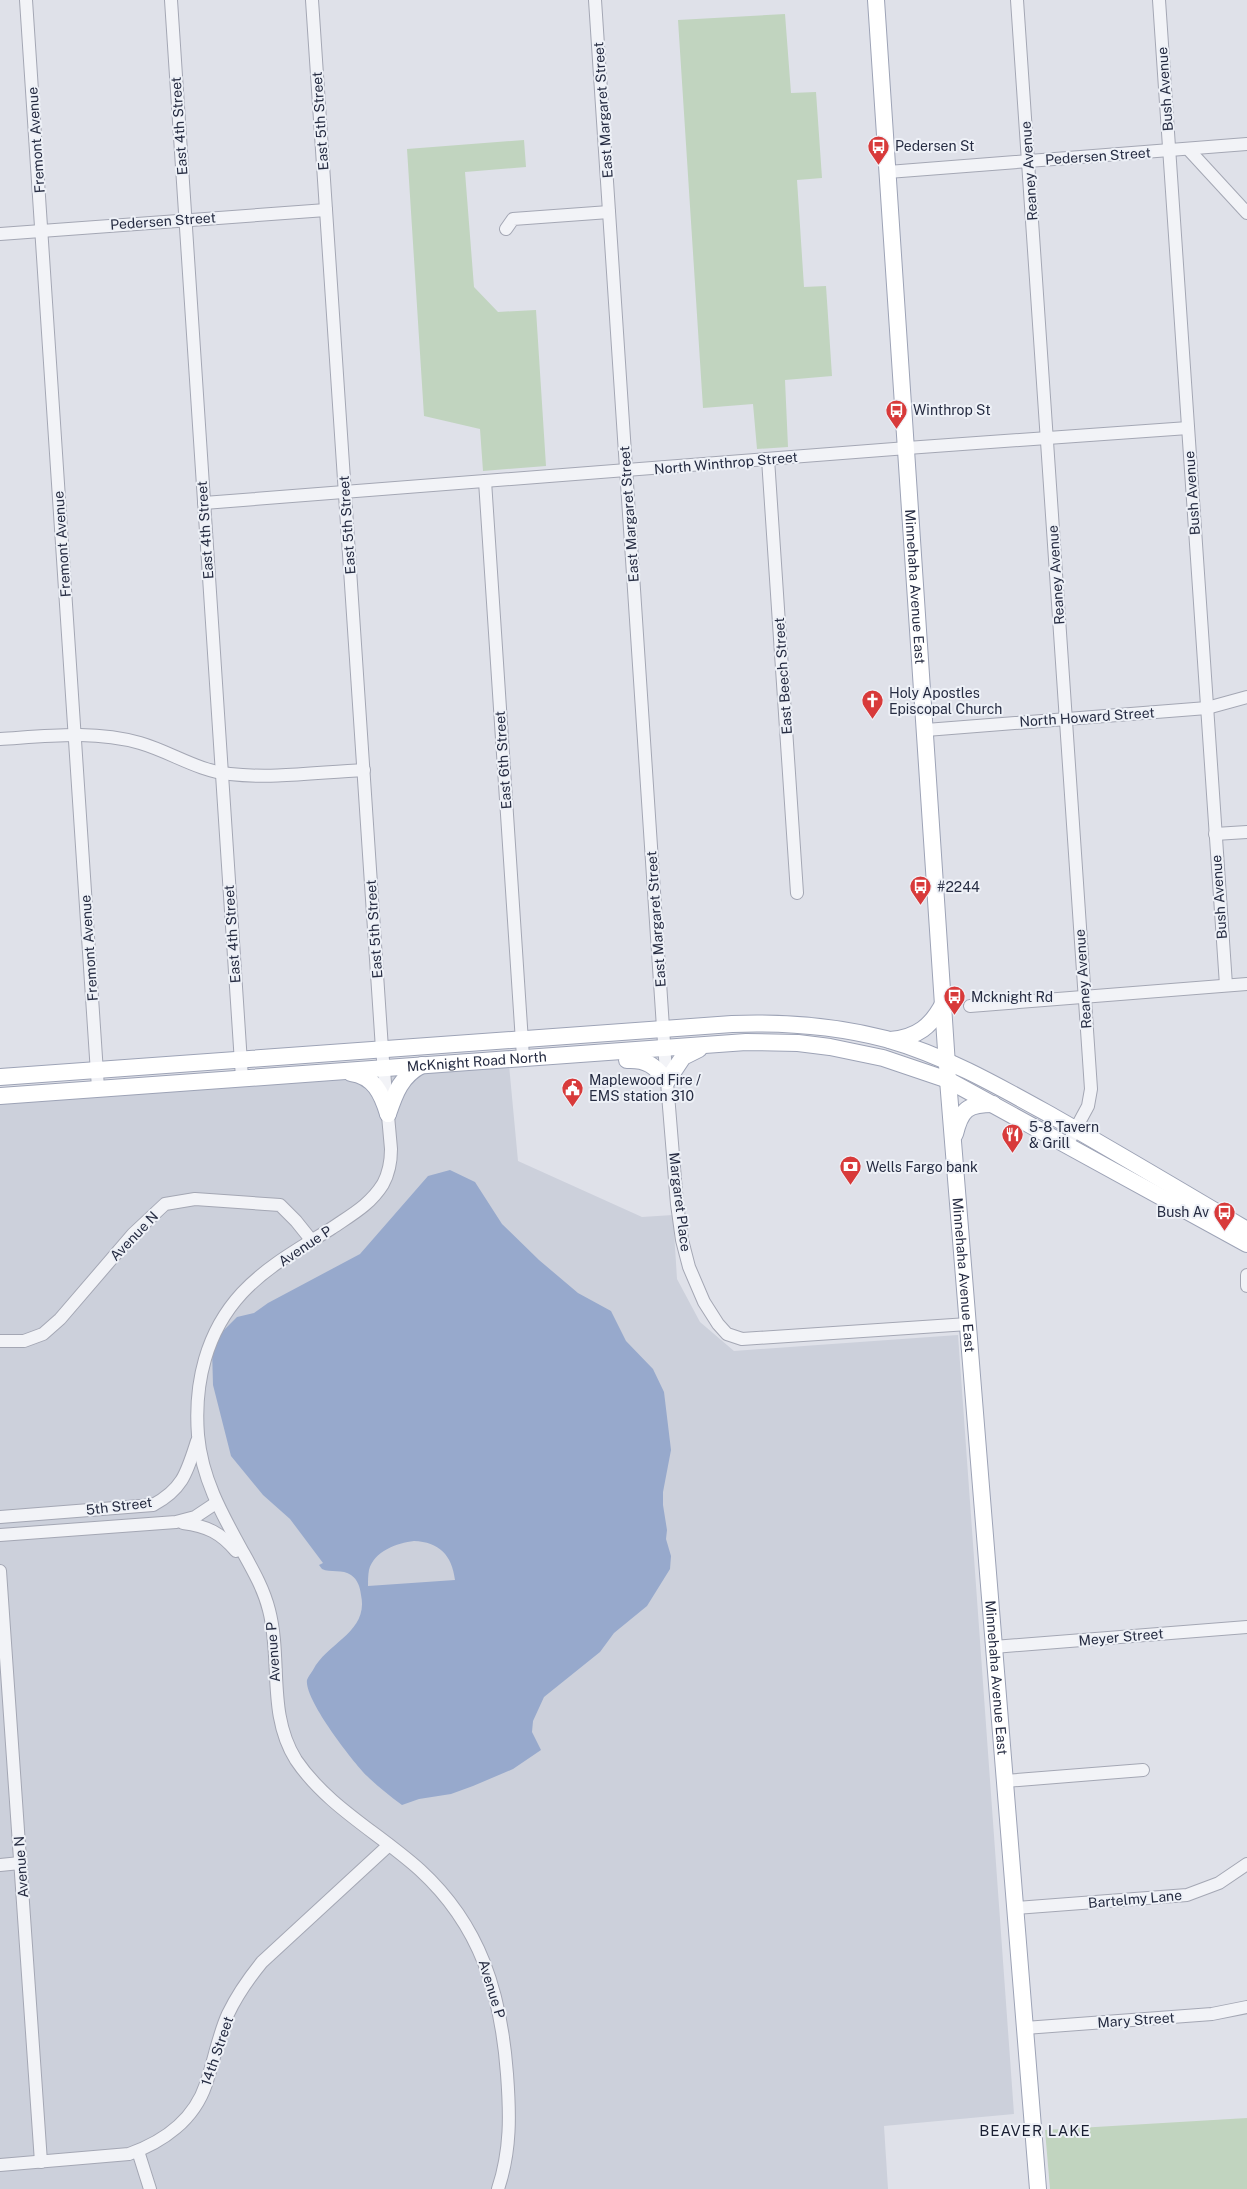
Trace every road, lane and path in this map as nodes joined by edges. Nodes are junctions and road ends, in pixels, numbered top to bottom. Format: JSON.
{"nodes":[{"id":1,"x":26,"y":0,"type":"edge"},
{"id":2,"x":171,"y":0,"type":"edge"},
{"id":3,"x":312,"y":0,"type":"edge"},
{"id":4,"x":595,"y":0,"type":"edge"},
{"id":5,"x":876,"y":0,"type":"edge"},
{"id":6,"x":1017,"y":0,"type":"edge"},
{"id":7,"x":1159,"y":0,"type":"edge"},
{"id":8,"x":1247,"y":144,"type":"edge"},
{"id":9,"x":1188,"y":150,"type":"junction"},
{"id":10,"x":1169,"y":151,"type":"junction"},
{"id":11,"x":1028,"y":162,"type":"junction"},
{"id":12,"x":888,"y":172,"type":"junction"},
{"id":13,"x":326,"y":210,"type":"junction"},
{"id":14,"x":610,"y":212,"type":"junction"},
{"id":15,"x":1247,"y":213,"type":"edge"},
{"id":16,"x":184,"y":220,"type":"junction"},
{"id":17,"x":506,"y":229,"type":"dead end"},
{"id":18,"x":42,"y":230,"type":"junction"},
{"id":19,"x":0,"y":234,"type":"edge"},
{"id":20,"x":1188,"y":428,"type":"junction"},
{"id":21,"x":1047,"y":438,"type":"junction"},
{"id":22,"x":907,"y":448,"type":"junction"},
{"id":23,"x":768,"y":459,"type":"junction"},
{"id":24,"x":626,"y":470,"type":"junction"},
{"id":25,"x":485,"y":481,"type":"junction"},
{"id":26,"x":345,"y":492,"type":"junction"},
{"id":27,"x":204,"y":503,"type":"junction"},
{"id":28,"x":1247,"y":697,"type":"edge"},
{"id":29,"x":1207,"y":708,"type":"junction"},
{"id":30,"x":1065,"y":718,"type":"junction"},
{"id":31,"x":926,"y":730,"type":"junction"},
{"id":32,"x":75,"y":734,"type":"junction"},
{"id":33,"x":0,"y":739,"type":"edge"},
{"id":34,"x":364,"y":770,"type":"junction"},
{"id":35,"x":220,"y":772,"type":"junction"},
{"id":36,"x":1247,"y":832,"type":"edge"},
{"id":37,"x":1215,"y":834,"type":"junction"},
{"id":38,"x":797,"y":893,"type":"dead end"},
{"id":39,"x":1247,"y":984,"type":"edge"},
{"id":40,"x":1226,"y":986,"type":"junction"},
{"id":41,"x":1085,"y":996,"type":"junction"},
{"id":42,"x":944,"y":1002,"type":"junction"},
{"id":43,"x":970,"y":1006,"type":"dead end"},
{"id":44,"x":664,"y":1029,"type":"junction"},
{"id":45,"x":522,"y":1039,"type":"junction"},
{"id":46,"x":888,"y":1040,"type":"junction"},
{"id":47,"x":713,"y":1044,"type":"junction"},
{"id":48,"x":382,"y":1049,"type":"junction"},
{"id":49,"x":665,"y":1049,"type":"junction"},
{"id":50,"x":589,"y":1054,"type":"junction"},
{"id":51,"x":523,"y":1057,"type":"junction"},
{"id":52,"x":240,"y":1060,"type":"junction"},
{"id":53,"x":947,"y":1061,"type":"junction"},
{"id":54,"x":422,"y":1065,"type":"junction"},
{"id":55,"x":384,"y":1068,"type":"junction"},
{"id":56,"x":97,"y":1069,"type":"junction"},
{"id":57,"x":340,"y":1071,"type":"junction"},
{"id":58,"x":0,"y":1077,"type":"edge"},
{"id":59,"x":242,"y":1078,"type":"junction"},
{"id":60,"x":948,"y":1080,"type":"junction"},
{"id":61,"x":667,"y":1081,"type":"junction"},
{"id":62,"x":98,"y":1088,"type":"junction"},
{"id":63,"x":0,"y":1096,"type":"edge"},
{"id":64,"x":993,"y":1104,"type":"junction"},
{"id":65,"x":388,"y":1114,"type":"junction"},
{"id":66,"x":1075,"y":1130,"type":"junction"},
{"id":67,"x":953,"y":1144,"type":"junction"},
{"id":68,"x":1067,"y":1145,"type":"junction"},
{"id":69,"x":1247,"y":1230,"type":"edge"},
{"id":70,"x":312,"y":1241,"type":"junction"},
{"id":71,"x":1247,"y":1244,"type":"edge"},
{"id":72,"x":1247,"y":1275,"type":"edge"},
{"id":73,"x":1247,"y":1286,"type":"edge"},
{"id":74,"x":968,"y":1324,"type":"junction"},
{"id":75,"x":946,"y":1326,"type":"junction"},
{"id":76,"x":0,"y":1341,"type":"edge"},
{"id":77,"x":970,"y":1342,"type":"junction"},
{"id":78,"x":198,"y":1437,"type":"junction"},
{"id":79,"x":216,"y":1503,"type":"junction"},
{"id":80,"x":0,"y":1517,"type":"edge"},
{"id":81,"x":176,"y":1522,"type":"junction"},
{"id":82,"x":0,"y":1535,"type":"edge"},
{"id":83,"x":0,"y":1571,"type":"edge"},
{"id":84,"x":253,"y":1571,"type":"junction"},
{"id":85,"x":1247,"y":1627,"type":"edge"},
{"id":86,"x":994,"y":1647,"type":"junction"},
{"id":87,"x":1143,"y":1770,"type":"dead end"},
{"id":88,"x":1005,"y":1781,"type":"junction"},
{"id":89,"x":389,"y":1845,"type":"junction"},
{"id":90,"x":20,"y":1863,"type":"junction"},
{"id":91,"x":1247,"y":1864,"type":"edge"},
{"id":92,"x":0,"y":1865,"type":"edge"},
{"id":93,"x":1015,"y":1908,"type":"junction"},
{"id":94,"x":1247,"y":2007,"type":"edge"},
{"id":95,"x":1024,"y":2028,"type":"junction"},
{"id":96,"x":138,"y":2151,"type":"junction"},
{"id":97,"x":41,"y":2162,"type":"junction"},
{"id":98,"x":0,"y":2165,"type":"edge"},
{"id":99,"x":150,"y":2189,"type":"edge"},
{"id":100,"x":498,"y":2189,"type":"edge"},
{"id":101,"x":1038,"y":2189,"type":"edge"}],
"edges":[{"from":1,"to":18,"type":"street","name":"Fremont Avenue"},
{"from":2,"to":16,"type":"street","name":"East 4th Street"},
{"from":3,"to":13,"type":"street","name":"East 5th Street"},
{"from":4,"to":14,"type":"street","name":"East Margaret Street"},
{"from":5,"to":12,"type":"main road","name":"Minnehaha Avenue East"},
{"from":6,"to":11,"type":"street","name":"Reaney Avenue"},
{"from":7,"to":10,"type":"street","name":"Bush Avenue"},
{"from":8,"to":9,"type":"street","name":"Pedersen Street"},
{"from":9,"to":10,"type":"street","name":"Pedersen Street"},
{"from":9,"to":15,"type":"street"},
{"from":10,"to":11,"type":"street","name":"Pedersen Street"},
{"from":10,"to":20,"type":"street","name":"Bush Avenue"},
{"from":11,"to":12,"type":"street","name":"Pedersen Street"},
{"from":11,"to":21,"type":"street","name":"Reaney Avenue"},
{"from":12,"to":22,"type":"main road","name":"Minnehaha Avenue East"},
{"from":13,"to":16,"type":"street","name":"Pedersen Street"},
{"from":13,"to":26,"type":"street","name":"East 5th Street"},
{"from":14,"to":17,"type":"street"},
{"from":14,"to":24,"type":"street","name":"East Margaret Street"},
{"from":16,"to":18,"type":"street","name":"Pedersen Street"},
{"from":16,"to":27,"type":"street","name":"East 4th Street"},
{"from":18,"to":19,"type":"street","name":"Pedersen Street"},
{"from":18,"to":32,"type":"street","name":"Fremont Avenue"},
{"from":20,"to":21,"type":"street","name":"North Winthrop Street"},
{"from":20,"to":29,"type":"street","name":"Bush Avenue"},
{"from":21,"to":22,"type":"street","name":"North Winthrop Street"},
{"from":21,"to":30,"type":"street","name":"Reaney Avenue"},
{"from":22,"to":23,"type":"street","name":"North Winthrop Street"},
{"from":22,"to":31,"type":"main road","name":"Minnehaha Avenue East"},
{"from":23,"to":24,"type":"street","name":"North Winthrop Street"},
{"from":23,"to":38,"type":"street","name":"East Beech Street"},
{"from":24,"to":25,"type":"street","name":"North Winthrop Street"},
{"from":24,"to":44,"type":"street","name":"East Margaret Street"},
{"from":25,"to":26,"type":"street","name":"North Winthrop Street"},
{"from":25,"to":45,"type":"street","name":"East 6th Street"},
{"from":26,"to":27,"type":"street","name":"North Winthrop Street"},
{"from":26,"to":34,"type":"street","name":"East 5th Street"},
{"from":27,"to":35,"type":"street","name":"East 4th Street"},
{"from":28,"to":29,"type":"street","name":"North Howard Street"},
{"from":29,"to":30,"type":"street","name":"North Howard Street"},
{"from":29,"to":37,"type":"street","name":"Bush Avenue"},
{"from":30,"to":31,"type":"street","name":"North Howard Street"},
{"from":30,"to":41,"type":"street","name":"Reaney Avenue"},
{"from":31,"to":42,"type":"main road","name":"Minnehaha Avenue East"},
{"from":32,"to":33,"type":"street"},
{"from":32,"to":35,"type":"street"},
{"from":32,"to":56,"type":"street","name":"Fremont Avenue"},
{"from":34,"to":35,"type":"street"},
{"from":34,"to":48,"type":"street","name":"East 5th Street"},
{"from":35,"to":52,"type":"street","name":"East 4th Street"},
{"from":36,"to":37,"type":"street"},
{"from":37,"to":40,"type":"street","name":"Bush Avenue"},
{"from":39,"to":40,"type":"street"},
{"from":40,"to":41,"type":"street"},
{"from":41,"to":43,"type":"street"},
{"from":41,"to":66,"type":"street","name":"Reaney Avenue"},
{"from":42,"to":46,"type":"main road"},
{"from":42,"to":53,"type":"main road","name":"Minnehaha Avenue East"},
{"from":44,"to":45,"type":"main road","name":"McKnight Road North"},
{"from":44,"to":46,"type":"main road","name":"McKnight Road North"},
{"from":44,"to":49,"type":"street","name":"East Margaret Street"},
{"from":45,"to":48,"type":"main road","name":"McKnight Road North"},
{"from":45,"to":51,"type":"street","name":"East 6th Street"},
{"from":46,"to":53,"type":"main road","name":"McKnight Road North"},
{"from":47,"to":49,"type":"main road","name":"McKnight Road North"},
{"from":47,"to":60,"type":"main road","name":"McKnight Road North"},
{"from":47,"to":61,"type":"main road"},
{"from":48,"to":52,"type":"main road","name":"McKnight Road North"},
{"from":48,"to":55,"type":"street","name":"East 5th Street"},
{"from":49,"to":50,"type":"main road","name":"McKnight Road North"},
{"from":49,"to":61,"type":"street","name":"Margaret Place"},
{"from":50,"to":51,"type":"main road","name":"McKnight Road North"},
{"from":50,"to":61,"type":"main road"},
{"from":51,"to":54,"type":"main road","name":"McKnight Road North"},
{"from":52,"to":56,"type":"main road","name":"McKnight Road North"},
{"from":52,"to":59,"type":"street","name":"East 4th Street"},
{"from":53,"to":60,"type":"main road","name":"Minnehaha Avenue East"},
{"from":53,"to":66,"type":"main road","name":"McKnight Road North"},
{"from":54,"to":55,"type":"main road","name":"McKnight Road North"},
{"from":54,"to":65,"type":"main road"},
{"from":55,"to":57,"type":"main road","name":"McKnight Road North"},
{"from":55,"to":65,"type":"street","name":"Avenue P"},
{"from":56,"to":58,"type":"main road","name":"McKnight Road North"},
{"from":56,"to":62,"type":"street","name":"Fremont Avenue"},
{"from":57,"to":59,"type":"main road","name":"McKnight Road North"},
{"from":57,"to":65,"type":"main road"},
{"from":59,"to":62,"type":"main road","name":"McKnight Road North"},
{"from":60,"to":64,"type":"main road","name":"McKnight Road North"},
{"from":60,"to":67,"type":"main road","name":"Minnehaha Avenue East"},
{"from":61,"to":75,"type":"street","name":"Margaret Place"},
{"from":62,"to":63,"type":"main road","name":"McKnight Road North"},
{"from":64,"to":67,"type":"main road"},
{"from":64,"to":68,"type":"main road","name":"McKnight Road North"},
{"from":65,"to":70,"type":"street","name":"Avenue P"},
{"from":66,"to":68,"type":"street","name":"Reaney Avenue"},
{"from":66,"to":69,"type":"main road","name":"McKnight Road North"},
{"from":67,"to":74,"type":"main road","name":"Minnehaha Avenue East"},
{"from":68,"to":71,"type":"main road","name":"McKnight Road North"},
{"from":70,"to":76,"type":"street","name":"Avenue N"},
{"from":70,"to":78,"type":"street","name":"Avenue P"},
{"from":72,"to":73,"type":"street"},
{"from":74,"to":75,"type":"street","name":"Margaret Place"},
{"from":74,"to":77,"type":"main road","name":"Minnehaha Avenue East"},
{"from":75,"to":77,"type":"street"},
{"from":77,"to":86,"type":"main road","name":"Minnehaha Avenue East"},
{"from":78,"to":79,"type":"street","name":"Avenue P"},
{"from":78,"to":80,"type":"street","name":"5th Street"},
{"from":79,"to":81,"type":"street","name":"5th Street"},
{"from":79,"to":84,"type":"street","name":"Avenue P"},
{"from":81,"to":82,"type":"street","name":"5th Street"},
{"from":81,"to":84,"type":"street"},
{"from":83,"to":90,"type":"street","name":"Avenue N"},
{"from":84,"to":89,"type":"street","name":"Avenue P"},
{"from":85,"to":86,"type":"street","name":"Meyer Street"},
{"from":86,"to":88,"type":"main road","name":"Minnehaha Avenue East"},
{"from":87,"to":88,"type":"street"},
{"from":88,"to":93,"type":"main road","name":"Minnehaha Avenue East"},
{"from":89,"to":96,"type":"street","name":"14th Street"},
{"from":89,"to":100,"type":"street","name":"Avenue P"},
{"from":90,"to":92,"type":"street"},
{"from":90,"to":97,"type":"street","name":"Avenue N"},
{"from":91,"to":93,"type":"street","name":"Bartelmy Lane"},
{"from":93,"to":95,"type":"main road","name":"Minnehaha Avenue East"},
{"from":94,"to":95,"type":"street","name":"Mary Street"},
{"from":95,"to":101,"type":"main road","name":"Minnehaha Avenue East"},
{"from":96,"to":97,"type":"street","name":"14th Street"},
{"from":96,"to":99,"type":"street"},
{"from":97,"to":98,"type":"street","name":"14th Street"}]}
